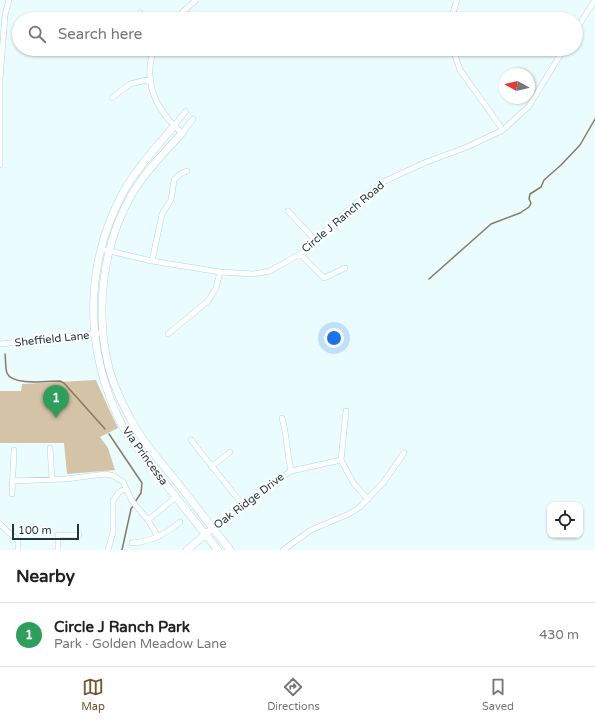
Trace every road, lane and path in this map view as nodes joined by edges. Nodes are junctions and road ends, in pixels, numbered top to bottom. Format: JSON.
{"nodes":[{"id":1,"x":9,"y":0,"type":"edge"},
{"id":2,"x":196,"y":0,"type":"edge"},
{"id":3,"x":457,"y":0,"type":"edge"},
{"id":4,"x":595,"y":0,"type":"edge"},
{"id":5,"x":183,"y":12,"type":"edge"},
{"id":6,"x":453,"y":12,"type":"edge"},
{"id":7,"x":3,"y":15,"type":"edge"},
{"id":8,"x":583,"y":19,"type":"edge"},
{"id":9,"x":152,"y":56,"type":"edge"},
{"id":10,"x":455,"y":56,"type":"edge"},
{"id":11,"x":560,"y":56,"type":"edge"},
{"id":12,"x":0,"y":78,"type":"edge"},
{"id":13,"x":150,"y":79,"type":"junction"},
{"id":14,"x":112,"y":98,"type":"dead end"},
{"id":15,"x":186,"y":111,"type":"dead end"},
{"id":16,"x":194,"y":119,"type":"dead end"},
{"id":17,"x":174,"y":126,"type":"junction"},
{"id":18,"x":503,"y":130,"type":"junction"},
{"id":19,"x":182,"y":133,"type":"junction"},
{"id":20,"x":0,"y":165,"type":"edge"},
{"id":21,"x":187,"y":171,"type":"dead end"},
{"id":22,"x":288,"y":211,"type":"dead end"},
{"id":23,"x":315,"y":240,"type":"junction"},
{"id":24,"x":101,"y":249,"type":"junction"},
{"id":25,"x":110,"y":251,"type":"junction"},
{"id":26,"x":300,"y":254,"type":"junction"},
{"id":27,"x":152,"y":261,"type":"junction"},
{"id":28,"x":345,"y":268,"type":"dead end"},
{"id":29,"x":220,"y":272,"type":"junction"},
{"id":30,"x":103,"y":333,"type":"junction"},
{"id":31,"x":94,"y":334,"type":"junction"},
{"id":32,"x":168,"y":334,"type":"dead end"},
{"id":33,"x":0,"y":344,"type":"edge"},
{"id":34,"x":346,"y":411,"type":"dead end"},
{"id":35,"x":282,"y":418,"type":"dead end"},
{"id":36,"x":191,"y":440,"type":"dead end"},
{"id":37,"x":50,"y":448,"type":"dead end"},
{"id":38,"x":14,"y":450,"type":"dead end"},
{"id":39,"x":230,"y":452,"type":"dead end"},
{"id":40,"x":404,"y":453,"type":"dead end"},
{"id":41,"x":341,"y":460,"type":"junction"},
{"id":42,"x":212,"y":467,"type":"junction"},
{"id":43,"x":291,"y":471,"type":"junction"},
{"id":44,"x":52,"y":479,"type":"junction"},
{"id":45,"x":12,"y":481,"type":"junction"},
{"id":46,"x":125,"y":489,"type":"junction"},
{"id":47,"x":12,"y":494,"type":"dead end"},
{"id":48,"x":176,"y":497,"type":"junction"},
{"id":49,"x":368,"y":499,"type":"junction"},
{"id":50,"x":242,"y":504,"type":"junction"},
{"id":51,"x":148,"y":520,"type":"junction"},
{"id":52,"x":180,"y":522,"type":"dead end"},
{"id":53,"x":0,"y":524,"type":"edge"},
{"id":54,"x":213,"y":528,"type":"junction"},
{"id":55,"x":205,"y":534,"type":"junction"},
{"id":56,"x":79,"y":535,"type":"dead end"},
{"id":57,"x":158,"y":537,"type":"junction"},
{"id":58,"x":132,"y":542,"type":"dead end"},
{"id":59,"x":18,"y":550,"type":"edge"},
{"id":60,"x":58,"y":550,"type":"edge"},
{"id":61,"x":108,"y":550,"type":"edge"},
{"id":62,"x":187,"y":550,"type":"edge"},
{"id":63,"x":218,"y":550,"type":"edge"},
{"id":64,"x":230,"y":550,"type":"edge"},
{"id":65,"x":283,"y":550,"type":"edge"}],
"edges":[{"from":1,"to":7,"type":"street"},
{"from":2,"to":5,"type":"street"},
{"from":3,"to":6,"type":"street"},
{"from":4,"to":8,"type":"street"},
{"from":7,"to":12,"type":"street"},
{"from":9,"to":13,"type":"street"},
{"from":10,"to":18,"type":"street"},
{"from":11,"to":18,"type":"street","name":"Circle J Ranch Road"},
{"from":12,"to":20,"type":"street"},
{"from":13,"to":14,"type":"street"},
{"from":13,"to":17,"type":"street"},
{"from":15,"to":17,"type":"street","name":"Via Princessa"},
{"from":16,"to":19,"type":"street","name":"Via Princessa"},
{"from":17,"to":19,"type":"street"},
{"from":17,"to":24,"type":"street","name":"Via Princessa"},
{"from":18,"to":23,"type":"street","name":"Circle J Ranch Road"},
{"from":19,"to":25,"type":"street","name":"Via Princessa"},
{"from":21,"to":27,"type":"street"},
{"from":22,"to":23,"type":"street"},
{"from":23,"to":26,"type":"street","name":"Circle J Ranch Road"},
{"from":24,"to":25,"type":"street","name":"Circle J Ranch Road"},
{"from":24,"to":31,"type":"street","name":"Via Princessa"},
{"from":25,"to":27,"type":"street","name":"Circle J Ranch Road"},
{"from":25,"to":30,"type":"street","name":"Via Princessa"},
{"from":26,"to":28,"type":"street"},
{"from":26,"to":29,"type":"street","name":"Circle J Ranch Road"},
{"from":27,"to":29,"type":"street","name":"Circle J Ranch Road"},
{"from":29,"to":32,"type":"street"},
{"from":30,"to":31,"type":"street","name":"Sheffield Lane"},
{"from":30,"to":54,"type":"street","name":"Via Princessa"},
{"from":31,"to":33,"type":"street","name":"Sheffield Lane"},
{"from":31,"to":48,"type":"street","name":"Via Princessa"},
{"from":34,"to":41,"type":"street"},
{"from":35,"to":43,"type":"street"},
{"from":36,"to":42,"type":"street"},
{"from":37,"to":44,"type":"street"},
{"from":38,"to":45,"type":"street"},
{"from":39,"to":42,"type":"street"},
{"from":40,"to":49,"type":"street"},
{"from":41,"to":43,"type":"street","name":"Oak Ridge Drive"},
{"from":41,"to":49,"type":"street"},
{"from":42,"to":50,"type":"street"},
{"from":43,"to":50,"type":"street","name":"Oak Ridge Drive"},
{"from":44,"to":45,"type":"street"},
{"from":44,"to":46,"type":"street"},
{"from":45,"to":47,"type":"street"},
{"from":46,"to":51,"type":"street"},
{"from":46,"to":61,"type":"street"},
{"from":48,"to":51,"type":"street"},
{"from":48,"to":55,"type":"street","name":"Via Princessa"},
{"from":49,"to":65,"type":"street"},
{"from":50,"to":54,"type":"street","name":"Oak Ridge Drive"},
{"from":51,"to":57,"type":"street"},
{"from":52,"to":57,"type":"street"},
{"from":53,"to":59,"type":"street"},
{"from":54,"to":55,"type":"street","name":"Oak Ridge Drive"},
{"from":54,"to":64,"type":"street","name":"Via Princessa"},
{"from":55,"to":62,"type":"street","name":"Oak Ridge Drive"},
{"from":55,"to":63,"type":"street","name":"Via Princessa"},
{"from":56,"to":60,"type":"street"},
{"from":57,"to":58,"type":"street"}]}
